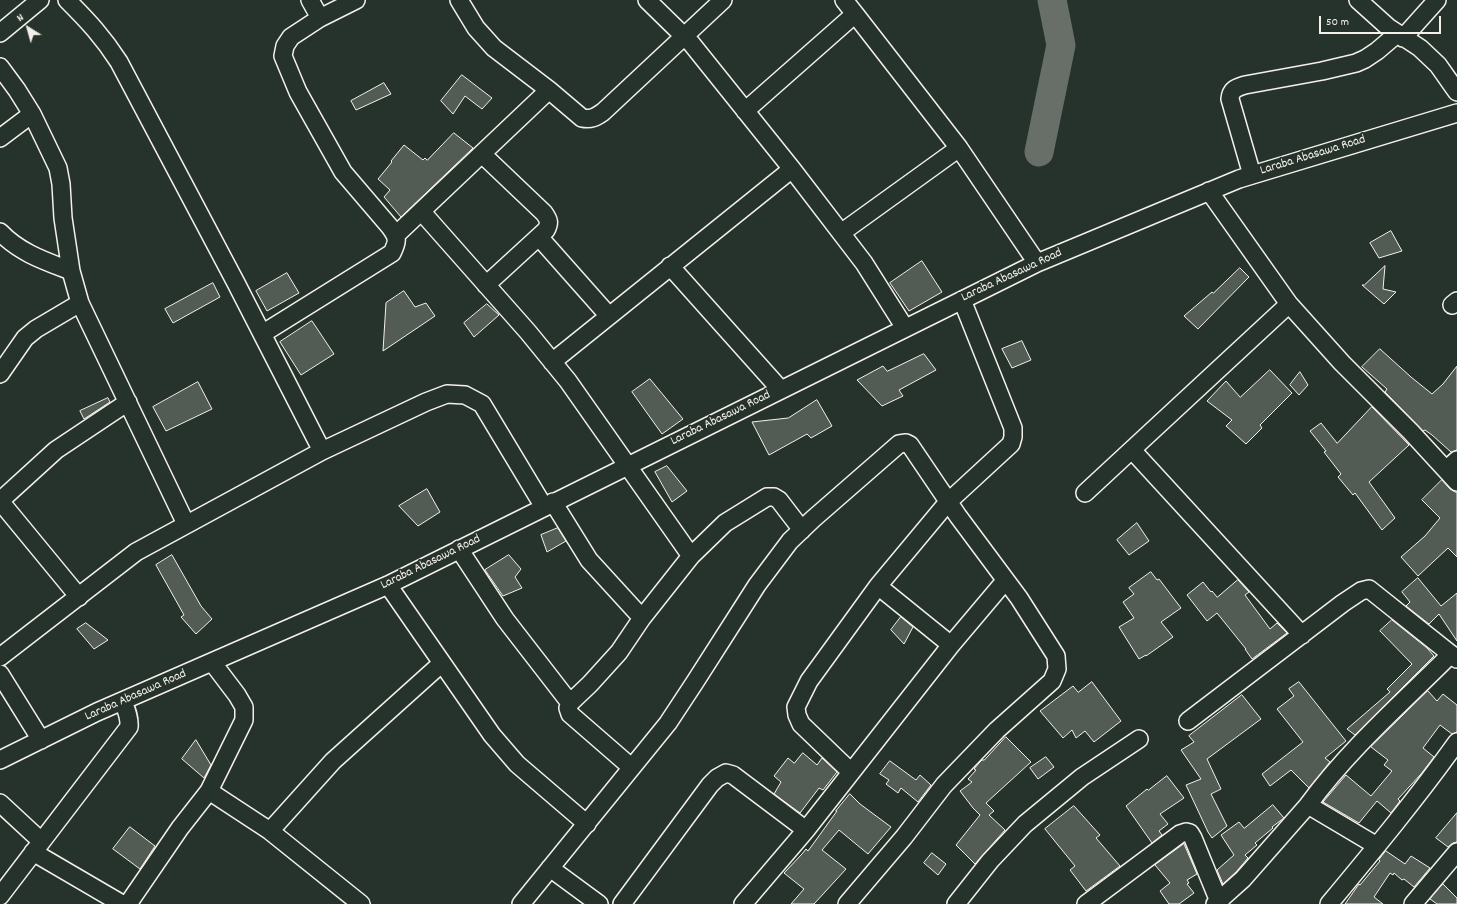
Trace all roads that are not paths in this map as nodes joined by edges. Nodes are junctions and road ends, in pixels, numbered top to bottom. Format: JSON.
{"nodes":[{"id":1,"x":40,"y":0,"type":"edge"},
{"id":2,"x":67,"y":0,"type":"edge"},
{"id":3,"x":310,"y":0,"type":"edge"},
{"id":4,"x":356,"y":0,"type":"edge"},
{"id":5,"x":459,"y":0,"type":"edge"},
{"id":6,"x":647,"y":0,"type":"edge"},
{"id":7,"x":723,"y":0,"type":"edge"},
{"id":8,"x":844,"y":0,"type":"edge"},
{"id":9,"x":1358,"y":0,"type":"edge"},
{"id":10,"x":1437,"y":0,"type":"edge"},
{"id":11,"x":855,"y":14,"type":"junction"},
{"id":12,"x":320,"y":18,"type":"junction"},
{"id":13,"x":0,"y":33,"type":"edge"},
{"id":14,"x":1400,"y":36,"type":"junction"},
{"id":15,"x":684,"y":37,"type":"junction"},
{"id":16,"x":0,"y":67,"type":"edge"},
{"id":17,"x":549,"y":90,"type":"junction"},
{"id":18,"x":1457,"y":92,"type":"edge"},
{"id":19,"x":745,"y":111,"type":"junction"},
{"id":20,"x":1457,"y":113,"type":"edge"},
{"id":21,"x":32,"y":114,"type":"junction"},
{"id":22,"x":0,"y":138,"type":"edge"},
{"id":23,"x":959,"y":148,"type":"junction"},
{"id":24,"x":482,"y":154,"type":"junction"},
{"id":25,"x":792,"y":169,"type":"junction"},
{"id":26,"x":1252,"y":175,"type":"junction"},
{"id":27,"x":1209,"y":191,"type":"junction"},
{"id":28,"x":421,"y":212,"type":"junction"},
{"id":29,"x":841,"y":233,"type":"junction"},
{"id":30,"x":396,"y":235,"type":"junction"},
{"id":31,"x":539,"y":237,"type":"junction"},
{"id":32,"x":3,"y":243,"type":"edge"},
{"id":33,"x":1037,"y":263,"type":"junction"},
{"id":34,"x":670,"y":266,"type":"junction"},
{"id":35,"x":71,"y":270,"type":"junction"},
{"id":36,"x":486,"y":285,"type":"junction"},
{"id":37,"x":962,"y":300,"type":"junction"},
{"id":38,"x":80,"y":303,"type":"junction"},
{"id":39,"x":1289,"y":304,"type":"junction"},
{"id":40,"x":609,"y":316,"type":"junction"},
{"id":41,"x":905,"y":328,"type":"junction"},
{"id":42,"x":262,"y":334,"type":"junction"},
{"id":43,"x":552,"y":362,"type":"junction"},
{"id":44,"x":0,"y":374,"type":"edge"},
{"id":45,"x":780,"y":390,"type":"junction"},
{"id":46,"x":128,"y":402,"type":"junction"},
{"id":47,"x":1132,"y":450,"type":"junction"},
{"id":48,"x":322,"y":451,"type":"junction"},
{"id":49,"x":627,"y":466,"type":"junction"},
{"id":50,"x":1453,"y":471,"type":"edge"},
{"id":51,"x":1085,"y":493,"type":"dead end"},
{"id":52,"x":0,"y":501,"type":"edge"},
{"id":53,"x":948,"y":502,"type":"junction"},
{"id":54,"x":548,"y":505,"type":"junction"},
{"id":55,"x":186,"y":524,"type":"junction"},
{"id":56,"x":802,"y":530,"type":"junction"},
{"id":57,"x":459,"y":550,"type":"junction"},
{"id":58,"x":691,"y":556,"type":"junction"},
{"id":59,"x":1005,"y":581,"type":"junction"},
{"id":60,"x":388,"y":585,"type":"junction"},
{"id":61,"x":878,"y":586,"type":"junction"},
{"id":62,"x":79,"y":597,"type":"junction"},
{"id":63,"x":642,"y":618,"type":"junction"},
{"id":64,"x":1302,"y":635,"type":"junction"},
{"id":65,"x":951,"y":645,"type":"junction"},
{"id":66,"x":0,"y":657,"type":"edge"},
{"id":67,"x":1454,"y":657,"type":"edge"},
{"id":68,"x":212,"y":662,"type":"junction"},
{"id":69,"x":442,"y":663,"type":"junction"},
{"id":70,"x":0,"y":674,"type":"edge"},
{"id":71,"x":123,"y":701,"type":"junction"},
{"id":72,"x":570,"y":703,"type":"junction"},
{"id":73,"x":1188,"y":721,"type":"dead end"},
{"id":74,"x":1139,"y":739,"type":"dead end"},
{"id":75,"x":42,"y":740,"type":"junction"},
{"id":76,"x":1457,"y":742,"type":"edge"},
{"id":77,"x":0,"y":760,"type":"edge"},
{"id":78,"x":631,"y":767,"type":"junction"},
{"id":79,"x":851,"y":772,"type":"junction"},
{"id":80,"x":209,"y":791,"type":"junction"},
{"id":81,"x":0,"y":803,"type":"edge"},
{"id":82,"x":1308,"y":805,"type":"junction"},
{"id":83,"x":587,"y":824,"type":"junction"},
{"id":84,"x":806,"y":830,"type":"junction"},
{"id":85,"x":270,"y":831,"type":"junction"},
{"id":86,"x":1377,"y":846,"type":"junction"},
{"id":87,"x":37,"y":847,"type":"junction"},
{"id":88,"x":1457,"y":852,"type":"edge"},
{"id":89,"x":550,"y":868,"type":"junction"},
{"id":90,"x":0,"y":896,"type":"edge"},
{"id":91,"x":354,"y":902,"type":"edge"},
{"id":92,"x":1218,"y":903,"type":"edge"},
{"id":93,"x":122,"y":904,"type":"edge"},
{"id":94,"x":128,"y":904,"type":"edge"},
{"id":95,"x":521,"y":904,"type":"edge"},
{"id":96,"x":599,"y":904,"type":"edge"},
{"id":97,"x":622,"y":904,"type":"edge"},
{"id":98,"x":743,"y":904,"type":"edge"},
{"id":99,"x":848,"y":904,"type":"edge"},
{"id":100,"x":956,"y":904,"type":"edge"},
{"id":101,"x":1086,"y":904,"type":"edge"},
{"id":102,"x":1329,"y":904,"type":"edge"},
{"id":103,"x":1413,"y":904,"type":"edge"}],
"edges":[{"from":1,"to":13,"type":"street"},
{"from":2,"to":42,"type":"street"},
{"from":3,"to":12,"type":"street"},
{"from":4,"to":12,"type":"street"},
{"from":5,"to":17,"type":"street"},
{"from":6,"to":15,"type":"street"},
{"from":7,"to":15,"type":"street"},
{"from":8,"to":11,"type":"street"},
{"from":9,"to":14,"type":"street"},
{"from":10,"to":14,"type":"street"},
{"from":11,"to":19,"type":"street"},
{"from":11,"to":23,"type":"street"},
{"from":12,"to":30,"type":"street"},
{"from":14,"to":18,"type":"street"},
{"from":14,"to":26,"type":"street"},
{"from":15,"to":17,"type":"street"},
{"from":15,"to":19,"type":"street"},
{"from":16,"to":21,"type":"street"},
{"from":17,"to":24,"type":"street"},
{"from":19,"to":25,"type":"street"},
{"from":20,"to":26,"type":"street","name":"Laraba Abasawa Road"},
{"from":21,"to":22,"type":"street"},
{"from":21,"to":35,"type":"street"},
{"from":23,"to":29,"type":"street"},
{"from":23,"to":33,"type":"street"},
{"from":24,"to":28,"type":"street"},
{"from":24,"to":31,"type":"street"},
{"from":25,"to":29,"type":"street"},
{"from":25,"to":34,"type":"street"},
{"from":26,"to":27,"type":"street","name":"Laraba Abasawa Road"},
{"from":27,"to":33,"type":"street","name":"Laraba Abasawa Road"},
{"from":27,"to":39,"type":"street"},
{"from":28,"to":30,"type":"street"},
{"from":28,"to":36,"type":"street"},
{"from":29,"to":41,"type":"street"},
{"from":30,"to":42,"type":"street"},
{"from":31,"to":36,"type":"street"},
{"from":31,"to":40,"type":"street"},
{"from":32,"to":35,"type":"street"},
{"from":33,"to":37,"type":"street","name":"Laraba Abasawa Road"},
{"from":34,"to":40,"type":"street"},
{"from":34,"to":45,"type":"street"},
{"from":35,"to":38,"type":"street"},
{"from":36,"to":43,"type":"street"},
{"from":37,"to":41,"type":"street","name":"Laraba Abasawa Road"},
{"from":37,"to":53,"type":"street"},
{"from":38,"to":44,"type":"street"},
{"from":38,"to":46,"type":"street"},
{"from":39,"to":47,"type":"street"},
{"from":39,"to":50,"type":"street"},
{"from":40,"to":43,"type":"street"},
{"from":41,"to":45,"type":"street","name":"Laraba Abasawa Road"},
{"from":42,"to":48,"type":"street"},
{"from":43,"to":49,"type":"street"},
{"from":45,"to":49,"type":"street","name":"Laraba Abasawa Road"},
{"from":46,"to":52,"type":"street"},
{"from":46,"to":55,"type":"street"},
{"from":47,"to":51,"type":"street"},
{"from":47,"to":64,"type":"street"},
{"from":48,"to":54,"type":"street"},
{"from":48,"to":55,"type":"street"},
{"from":49,"to":54,"type":"street","name":"Laraba Abasawa Road"},
{"from":49,"to":58,"type":"street"},
{"from":52,"to":62,"type":"street"},
{"from":53,"to":56,"type":"street"},
{"from":53,"to":59,"type":"street"},
{"from":53,"to":61,"type":"street"},
{"from":54,"to":57,"type":"street","name":"Laraba Abasawa Road"},
{"from":54,"to":63,"type":"street"},
{"from":55,"to":62,"type":"street"},
{"from":56,"to":58,"type":"street"},
{"from":56,"to":78,"type":"street"},
{"from":57,"to":60,"type":"street","name":"Laraba Abasawa Road"},
{"from":57,"to":72,"type":"street"},
{"from":58,"to":63,"type":"street"},
{"from":59,"to":65,"type":"street"},
{"from":59,"to":99,"type":"street"},
{"from":60,"to":68,"type":"street","name":"Laraba Abasawa Road"},
{"from":60,"to":69,"type":"street"},
{"from":61,"to":65,"type":"street"},
{"from":61,"to":79,"type":"street"},
{"from":62,"to":66,"type":"street"},
{"from":63,"to":72,"type":"street"},
{"from":64,"to":67,"type":"street"},
{"from":64,"to":73,"type":"street"},
{"from":65,"to":79,"type":"street"},
{"from":67,"to":82,"type":"street"},
{"from":68,"to":71,"type":"street","name":"Laraba Abasawa Road"},
{"from":68,"to":80,"type":"street"},
{"from":69,"to":83,"type":"street"},
{"from":69,"to":85,"type":"street"},
{"from":70,"to":75,"type":"street"},
{"from":71,"to":75,"type":"street","name":"Laraba Abasawa Road"},
{"from":71,"to":87,"type":"street"},
{"from":72,"to":78,"type":"street"},
{"from":74,"to":100,"type":"street"},
{"from":75,"to":77,"type":"street","name":"Laraba Abasawa Road"},
{"from":76,"to":86,"type":"street"},
{"from":78,"to":83,"type":"street"},
{"from":79,"to":84,"type":"street"},
{"from":80,"to":85,"type":"street"},
{"from":80,"to":94,"type":"street"},
{"from":81,"to":87,"type":"street"},
{"from":82,"to":86,"type":"street"},
{"from":82,"to":92,"type":"street"},
{"from":83,"to":89,"type":"street"},
{"from":84,"to":97,"type":"street"},
{"from":84,"to":98,"type":"street"},
{"from":85,"to":91,"type":"street"},
{"from":86,"to":102,"type":"street"},
{"from":87,"to":90,"type":"street"},
{"from":87,"to":93,"type":"street"},
{"from":88,"to":103,"type":"street"},
{"from":89,"to":95,"type":"street"},
{"from":89,"to":96,"type":"street"},
{"from":92,"to":101,"type":"street"}]}
